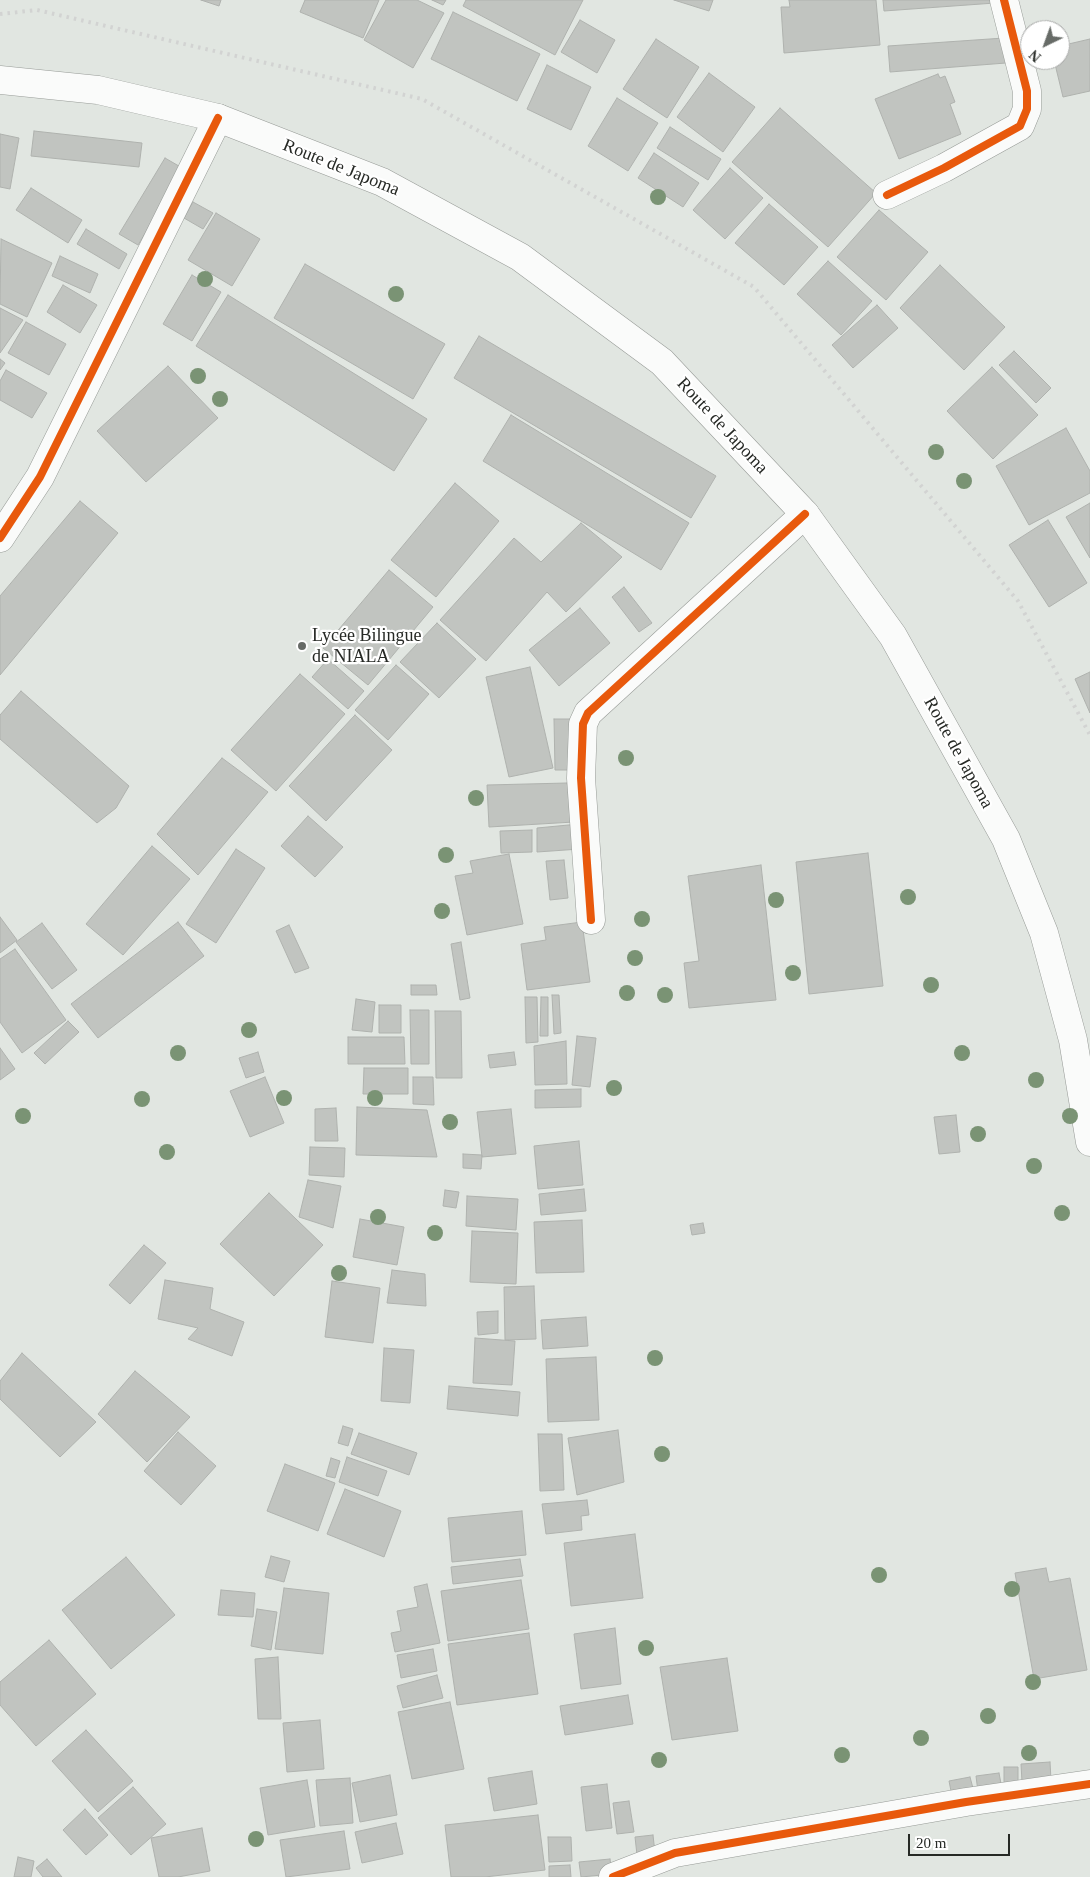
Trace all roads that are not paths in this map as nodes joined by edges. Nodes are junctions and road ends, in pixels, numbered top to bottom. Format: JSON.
{"nodes":[{"id":1,"x":1004,"y":0,"type":"edge"},
{"id":2,"x":0,"y":80,"type":"edge"},
{"id":3,"x":218,"y":118,"type":"junction"},
{"id":4,"x":887,"y":195,"type":"dead end"},
{"id":5,"x":805,"y":514,"type":"junction"},
{"id":6,"x":0,"y":538,"type":"edge"},
{"id":7,"x":591,"y":920,"type":"dead end"},
{"id":8,"x":1090,"y":1142,"type":"edge"},
{"id":9,"x":1090,"y":1784,"type":"edge"},
{"id":10,"x":614,"y":1877,"type":"edge"}],
"edges":[{"from":1,"to":4,"type":"street"},
{"from":2,"to":3,"type":"street","name":"Route de Japoma"},
{"from":3,"to":5,"type":"street","name":"Route de Japoma"},
{"from":3,"to":6,"type":"street"},
{"from":5,"to":7,"type":"street"},
{"from":5,"to":8,"type":"street","name":"Route de Japoma"},
{"from":9,"to":10,"type":"street"}]}
